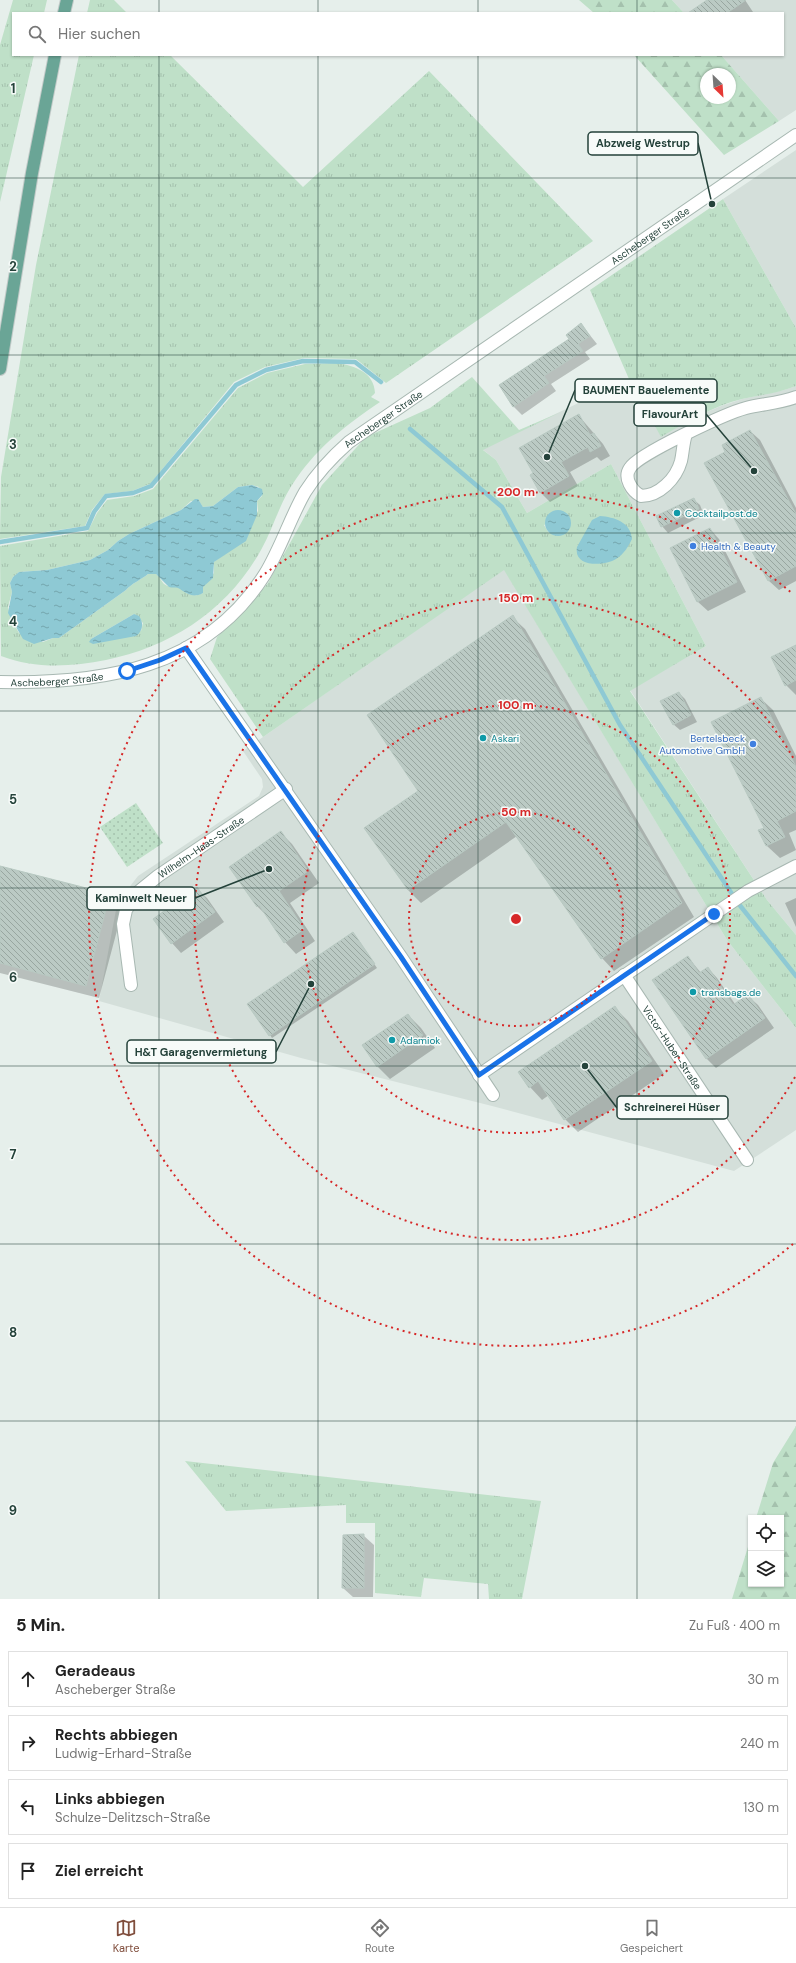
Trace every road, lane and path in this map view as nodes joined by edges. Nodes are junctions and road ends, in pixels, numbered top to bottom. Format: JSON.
{"nodes":[{"id":1,"x":67,"y":0,"type":"edge"},
{"id":2,"x":64,"y":12,"type":"edge"},
{"id":3,"x":54,"y":56,"type":"edge"},
{"id":4,"x":796,"y":135,"type":"edge"},
{"id":5,"x":0,"y":369,"type":"edge"},
{"id":6,"x":796,"y":397,"type":"edge"},
{"id":7,"x":686,"y":434,"type":"junction"},
{"id":8,"x":186,"y":648,"type":"junction"},
{"id":9,"x":0,"y":682,"type":"edge"},
{"id":10,"x":286,"y":789,"type":"junction"},
{"id":11,"x":796,"y":866,"type":"edge"},
{"id":12,"x":624,"y":975,"type":"junction"},
{"id":13,"x":131,"y":984,"type":"dead end"},
{"id":14,"x":479,"y":1075,"type":"junction"},
{"id":15,"x":493,"y":1096,"type":"dead end"},
{"id":16,"x":747,"y":1160,"type":"dead end"}],
"edges":[{"from":1,"to":2,"type":"main road"},
{"from":3,"to":5,"type":"main road"},
{"from":4,"to":8,"type":"street","name":"Ascheberger Straße"},
{"from":6,"to":7,"type":"street"},
{"from":7,"to":7,"type":"street"},
{"from":8,"to":9,"type":"street","name":"Ascheberger Straße"},
{"from":8,"to":10,"type":"street"},
{"from":10,"to":13,"type":"street","name":"Wilhelm-Haas-Straße"},
{"from":10,"to":14,"type":"street"},
{"from":11,"to":12,"type":"street"},
{"from":12,"to":14,"type":"street"},
{"from":12,"to":16,"type":"street","name":"Victor-Huber-Straße"},
{"from":14,"to":15,"type":"street"}]}
